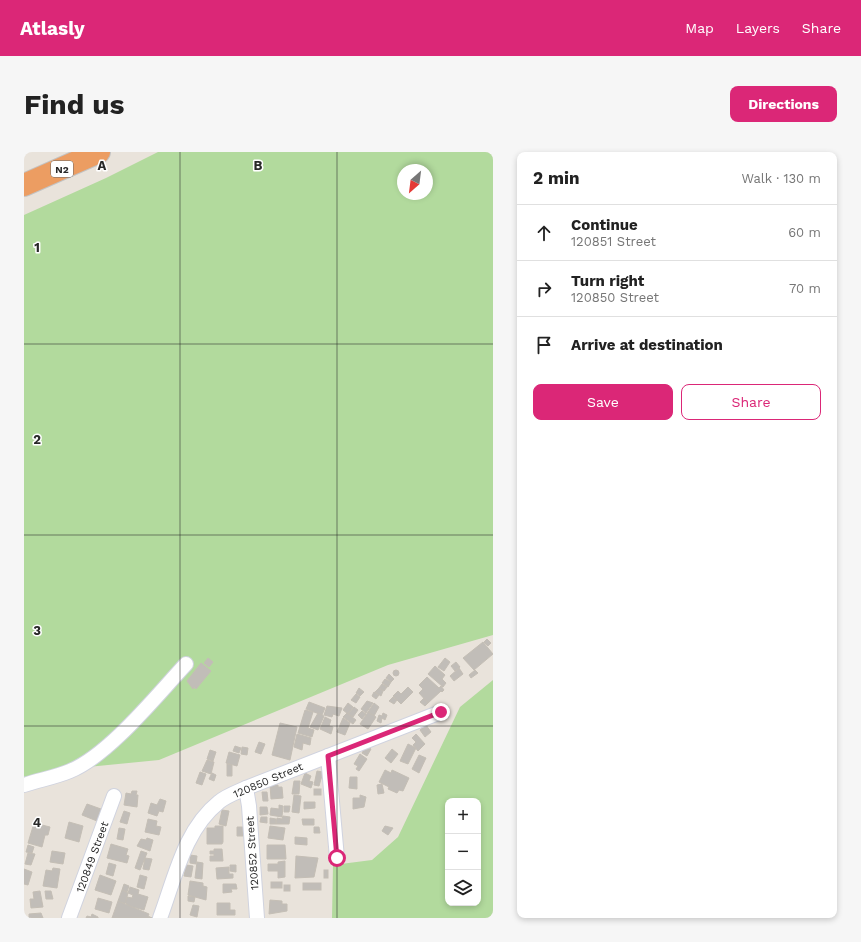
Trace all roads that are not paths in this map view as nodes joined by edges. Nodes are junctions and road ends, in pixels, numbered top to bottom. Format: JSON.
{"nodes":[{"id":1,"x":99,"y":152,"type":"edge"},
{"id":2,"x":24,"y":184,"type":"edge"},
{"id":3,"x":186,"y":664,"type":"dead end"},
{"id":4,"x":441,"y":712,"type":"dead end"},
{"id":5,"x":328,"y":756,"type":"junction"},
{"id":6,"x":24,"y":785,"type":"edge"},
{"id":7,"x":246,"y":788,"type":"junction"},
{"id":8,"x":114,"y":796,"type":"dead end"},
{"id":9,"x":337,"y":858,"type":"dead end"},
{"id":10,"x":69,"y":918,"type":"edge"},
{"id":11,"x":160,"y":918,"type":"edge"},
{"id":12,"x":257,"y":918,"type":"edge"}],
"edges":[{"from":1,"to":2,"type":"highway","number":"N2"},
{"from":3,"to":6,"type":"street"},
{"from":4,"to":5,"type":"street","name":"120850 Street"},
{"from":5,"to":7,"type":"street","name":"120850 Street"},
{"from":5,"to":9,"type":"street"},
{"from":7,"to":11,"type":"street","name":"120850 Street"},
{"from":7,"to":12,"type":"street","name":"120852 Street"},
{"from":8,"to":10,"type":"street","name":"120849 Street"}]}
